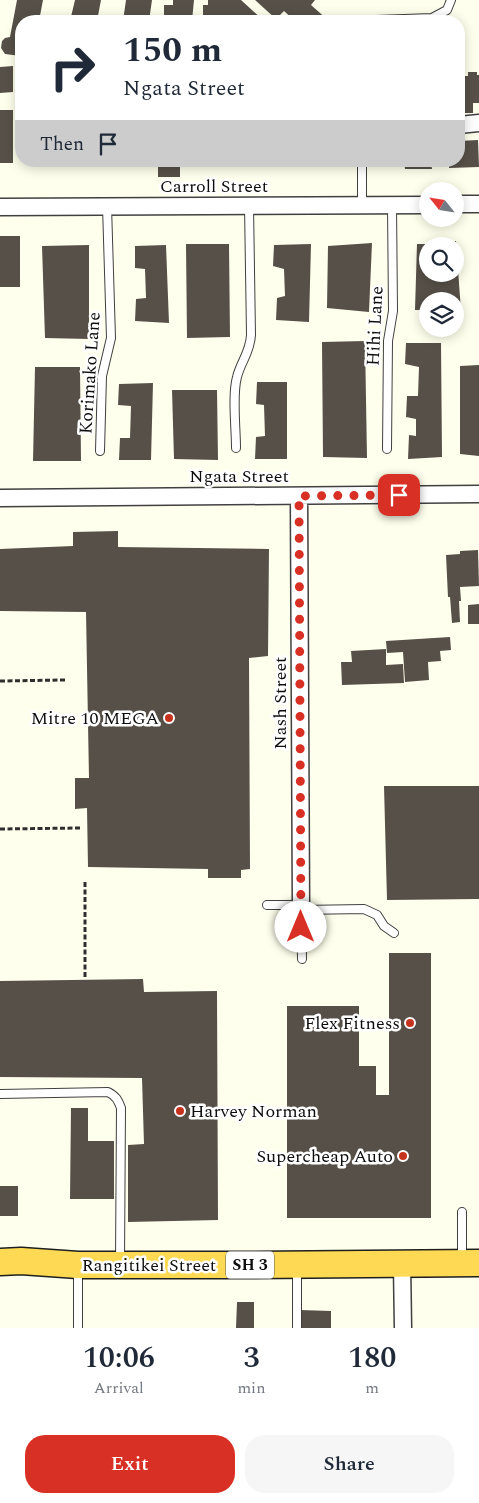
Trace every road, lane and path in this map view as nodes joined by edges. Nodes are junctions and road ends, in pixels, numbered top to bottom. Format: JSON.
{"nodes":[{"id":1,"x":451,"y":0,"type":"edge"},
{"id":2,"x":438,"y":15,"type":"edge"},
{"id":3,"x":479,"y":123,"type":"edge"},
{"id":4,"x":465,"y":124,"type":"edge"},
{"id":5,"x":362,"y":167,"type":"edge"},
{"id":6,"x":362,"y":204,"type":"junction"},
{"id":7,"x":464,"y":204,"type":"edge"},
{"id":8,"x":479,"y":204,"type":"edge"},
{"id":9,"x":392,"y":205,"type":"junction"},
{"id":10,"x":419,"y":205,"type":"edge"},
{"id":11,"x":107,"y":206,"type":"junction"},
{"id":12,"x":249,"y":206,"type":"junction"},
{"id":13,"x":0,"y":207,"type":"edge"},
{"id":14,"x":236,"y":448,"type":"dead end"},
{"id":15,"x":387,"y":449,"type":"dead end"},
{"id":16,"x":100,"y":451,"type":"dead end"},
{"id":17,"x":479,"y":494,"type":"edge"},
{"id":18,"x":299,"y":496,"type":"junction"},
{"id":19,"x":0,"y":498,"type":"edge"},
{"id":20,"x":65,"y":680,"type":"dead end"},
{"id":21,"x":0,"y":681,"type":"edge"},
{"id":22,"x":80,"y":828,"type":"dead end"},
{"id":23,"x":0,"y":829,"type":"edge"},
{"id":24,"x":85,"y":882,"type":"dead end"},
{"id":25,"x":267,"y":905,"type":"dead end"},
{"id":26,"x":301,"y":907,"type":"junction"},
{"id":27,"x":394,"y":933,"type":"dead end"},
{"id":28,"x":302,"y":959,"type":"dead end"},
{"id":29,"x":86,"y":978,"type":"dead end"},
{"id":30,"x":0,"y":1094,"type":"edge"},
{"id":31,"x":462,"y":1212,"type":"dead end"},
{"id":32,"x":0,"y":1262,"type":"edge"},
{"id":33,"x":470,"y":1263,"type":"edge"},
{"id":34,"x":402,"y":1264,"type":"junction"},
{"id":35,"x":78,"y":1265,"type":"junction"},
{"id":36,"x":120,"y":1265,"type":"junction"},
{"id":37,"x":297,"y":1265,"type":"junction"},
{"id":38,"x":78,"y":1328,"type":"edge"},
{"id":39,"x":296,"y":1328,"type":"edge"},
{"id":40,"x":403,"y":1328,"type":"edge"}],
"edges":[{"from":1,"to":2,"type":"lane"},
{"from":3,"to":4,"type":"street"},
{"from":5,"to":6,"type":"lane"},
{"from":6,"to":9,"type":"street","name":"Carroll Street"},
{"from":6,"to":12,"type":"street","name":"Carroll Street"},
{"from":7,"to":8,"type":"street"},
{"from":9,"to":10,"type":"street","name":"Carroll Street"},
{"from":9,"to":15,"type":"lane","name":"Hihi Lane"},
{"from":11,"to":12,"type":"street","name":"Carroll Street"},
{"from":11,"to":13,"type":"street","name":"Carroll Street"},
{"from":11,"to":16,"type":"lane","name":"Korimako Lane"},
{"from":12,"to":14,"type":"lane"},
{"from":17,"to":18,"type":"street","name":"Ngata Street"},
{"from":18,"to":19,"type":"street","name":"Ngata Street"},
{"from":18,"to":26,"type":"street","name":"Nash Street"},
{"from":20,"to":21,"type":"path"},
{"from":22,"to":23,"type":"path"},
{"from":24,"to":29,"type":"path"},
{"from":25,"to":26,"type":"lane"},
{"from":26,"to":27,"type":"lane"},
{"from":26,"to":28,"type":"lane"},
{"from":30,"to":36,"type":"lane"},
{"from":31,"to":33,"type":"lane"},
{"from":32,"to":35,"type":"highway","name":"Rangitikei Street","number":"SH 3"},
{"from":33,"to":34,"type":"highway","name":"Rangitikei Street","number":"SH 3"},
{"from":34,"to":37,"type":"highway","name":"Rangitikei Street","number":"SH 3"},
{"from":34,"to":40,"type":"street"},
{"from":35,"to":36,"type":"highway","name":"Rangitikei Street","number":"SH 3"},
{"from":35,"to":38,"type":"lane"},
{"from":36,"to":37,"type":"highway","name":"Rangitikei Street","number":"SH 3"},
{"from":37,"to":39,"type":"lane"}]}
